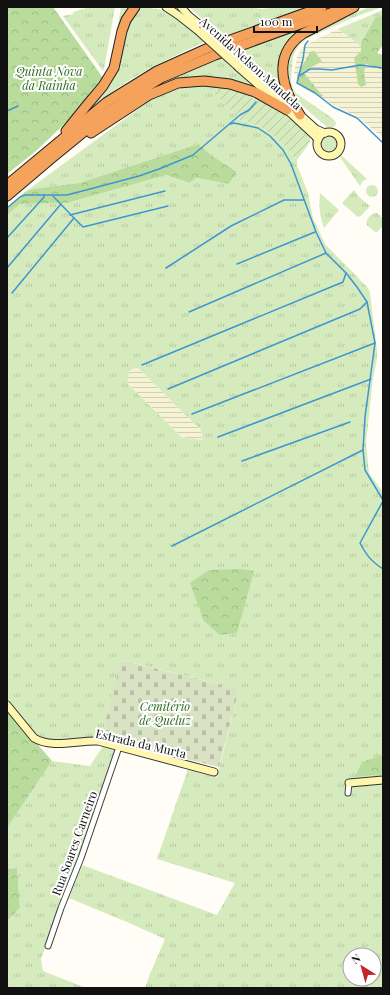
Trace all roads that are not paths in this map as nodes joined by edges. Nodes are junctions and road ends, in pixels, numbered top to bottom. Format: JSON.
{"nodes":[{"id":1,"x":135,"y":7,"type":"edge"},
{"id":2,"x":166,"y":7,"type":"edge"},
{"id":3,"x":181,"y":7,"type":"edge"},
{"id":4,"x":322,"y":7,"type":"edge"},
{"id":5,"x":347,"y":7,"type":"edge"},
{"id":6,"x":354,"y":7,"type":"edge"},
{"id":7,"x":201,"y":29,"type":"junction"},
{"id":8,"x":241,"y":66,"type":"junction"},
{"id":9,"x":287,"y":110,"type":"junction"},
{"id":10,"x":300,"y":115,"type":"junction"},
{"id":11,"x":325,"y":133,"type":"junction"},
{"id":12,"x":318,"y":140,"type":"junction"},
{"id":13,"x":51,"y":154,"type":"junction"},
{"id":14,"x":7,"y":185,"type":"edge"},
{"id":15,"x":7,"y":196,"type":"edge"},
{"id":16,"x":7,"y":705,"type":"edge"},
{"id":17,"x":119,"y":747,"type":"junction"},
{"id":18,"x":214,"y":772,"type":"dead end"},
{"id":19,"x":383,"y":780,"type":"edge"},
{"id":20,"x":349,"y":783,"type":"joint"},
{"id":21,"x":348,"y":793,"type":"dead end"},
{"id":22,"x":48,"y":946,"type":"dead end"}],
"edges":[{"from":1,"to":13,"type":"highway"},
{"from":2,"to":7,"type":"main road","name":"Avenida Nelson Mandela"},
{"from":3,"to":7,"type":"main road","name":"Avenida Nelson Mandela"},
{"from":4,"to":13,"type":"highway"},
{"from":5,"to":13,"type":"highway"},
{"from":6,"to":10,"type":"highway"},
{"from":7,"to":8,"type":"main road","name":"Avenida Nelson Mandela","bridge":true},
{"from":8,"to":9,"type":"main road","name":"Avenida Nelson Mandela"},
{"from":8,"to":10,"type":"main road","name":"Avenida Nelson Mandela"},
{"from":9,"to":12,"type":"main road","name":"Avenida Nelson Mandela"},
{"from":9,"to":13,"type":"highway"},
{"from":10,"to":11,"type":"main road","name":"Avenida Nelson Mandela"},
{"from":11,"to":12,"type":"main road"},
{"from":11,"to":12,"type":"main road"},
{"from":13,"to":14,"type":"highway"},
{"from":13,"to":15,"type":"highway"},
{"from":16,"to":17,"type":"main road","name":"Estrada da Murta"},
{"from":17,"to":18,"type":"main road","name":"Estrada da Murta"},
{"from":17,"to":22,"type":"street","name":"Rua Soares Carneiro"},
{"from":19,"to":20,"type":"main road"},
{"from":20,"to":21,"type":"street"}]}
